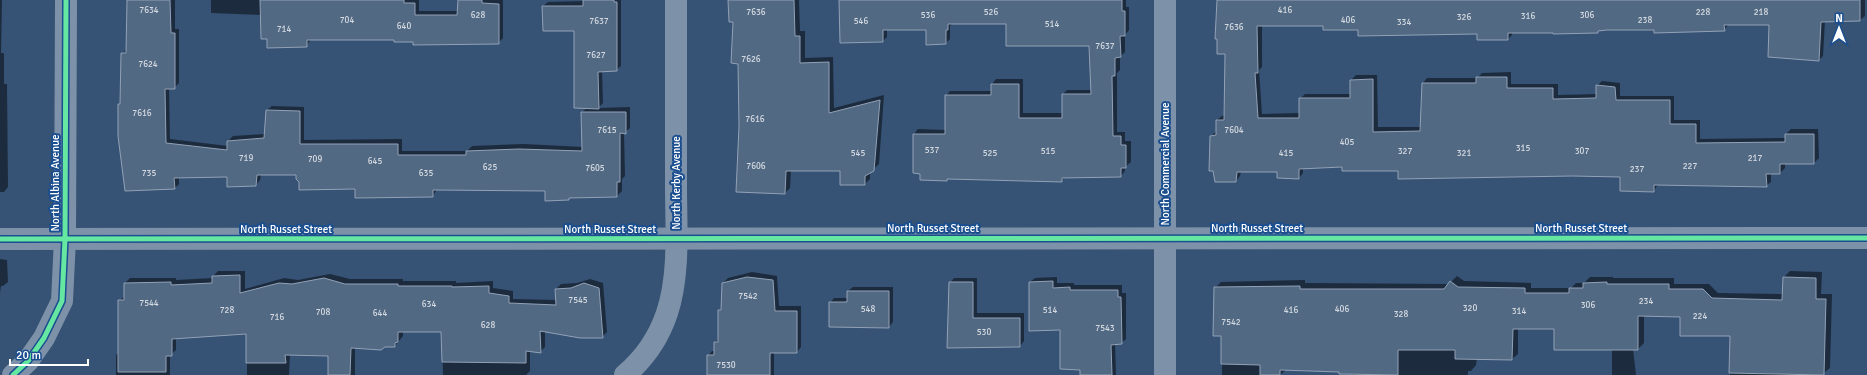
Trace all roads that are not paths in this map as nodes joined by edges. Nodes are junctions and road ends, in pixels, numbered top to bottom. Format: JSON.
{"nodes":[{"id":1,"x":66,"y":0,"type":"edge"},
{"id":2,"x":676,"y":0,"type":"edge"},
{"id":3,"x":1165,"y":0,"type":"edge"},
{"id":4,"x":0,"y":238,"type":"edge"},
{"id":5,"x":1165,"y":238,"type":"junction"},
{"id":6,"x":1867,"y":238,"type":"edge"},
{"id":7,"x":65,"y":239,"type":"junction"},
{"id":8,"x":676,"y":239,"type":"junction"},
{"id":9,"x":13,"y":375,"type":"edge"},
{"id":10,"x":625,"y":375,"type":"edge"},
{"id":11,"x":1165,"y":375,"type":"edge"}],
"edges":[{"from":1,"to":7,"type":"street","name":"North Albina Avenue"},
{"from":2,"to":8,"type":"street","name":"North Kerby Avenue"},
{"from":3,"to":5,"type":"street","name":"North Commercial Avenue"},
{"from":4,"to":7,"type":"street","name":"North Russet Street"},
{"from":5,"to":6,"type":"street","name":"North Russet Street"},
{"from":5,"to":8,"type":"street","name":"North Russet Street"},
{"from":5,"to":11,"type":"street","name":"North Commercial Avenue"},
{"from":7,"to":8,"type":"street","name":"North Russet Street"},
{"from":7,"to":9,"type":"street","name":"North Albina Avenue"},
{"from":8,"to":10,"type":"street","name":"North Kerby Avenue"}]}
